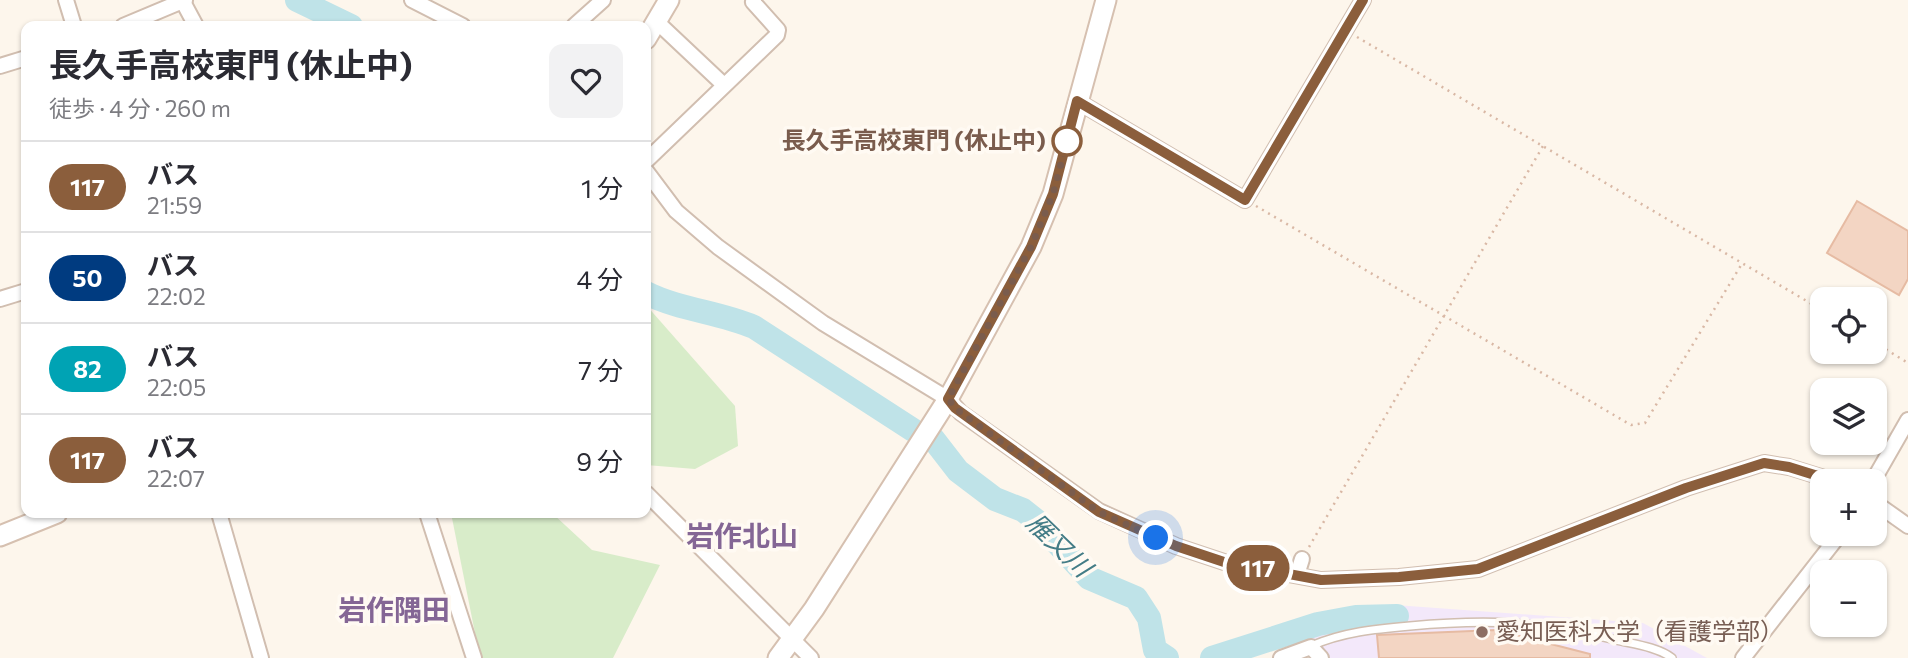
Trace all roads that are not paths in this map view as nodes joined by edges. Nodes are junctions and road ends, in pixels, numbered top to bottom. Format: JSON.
{"nodes":[{"id":1,"x":66,"y":0,"type":"edge"},
{"id":2,"x":183,"y":0,"type":"edge"},
{"id":3,"x":412,"y":0,"type":"edge"},
{"id":4,"x":603,"y":0,"type":"edge"},
{"id":5,"x":669,"y":0,"type":"edge"},
{"id":6,"x":754,"y":0,"type":"edge"},
{"id":7,"x":1106,"y":0,"type":"edge"},
{"id":8,"x":1363,"y":0,"type":"edge"},
{"id":9,"x":72,"y":21,"type":"edge"},
{"id":10,"x":135,"y":21,"type":"edge"},
{"id":11,"x":194,"y":21,"type":"edge"},
{"id":12,"x":453,"y":21,"type":"edge"},
{"id":13,"x":580,"y":21,"type":"edge"},
{"id":14,"x":656,"y":21,"type":"junction"},
{"id":15,"x":651,"y":30,"type":"edge"},
{"id":16,"x":21,"y":60,"type":"edge"},
{"id":17,"x":0,"y":66,"type":"edge"},
{"id":18,"x":724,"y":85,"type":"junction"},
{"id":19,"x":1077,"y":101,"type":"junction"},
{"id":20,"x":651,"y":157,"type":"edge"},
{"id":21,"x":651,"y":178,"type":"edge"},
{"id":22,"x":21,"y":293,"type":"edge"},
{"id":23,"x":0,"y":299,"type":"edge"},
{"id":24,"x":948,"y":399,"type":"junction"},
{"id":25,"x":1908,"y":420,"type":"edge"},
{"id":26,"x":1880,"y":469,"type":"edge"},
{"id":27,"x":1810,"y":474,"type":"edge"},
{"id":28,"x":651,"y":498,"type":"edge"},
{"id":29,"x":1887,"y":511,"type":"edge"},
{"id":30,"x":45,"y":518,"type":"edge"},
{"id":31,"x":220,"y":518,"type":"edge"},
{"id":32,"x":429,"y":518,"type":"edge"},
{"id":33,"x":1908,"y":526,"type":"edge"},
{"id":34,"x":0,"y":536,"type":"edge"},
{"id":35,"x":1831,"y":546,"type":"edge"},
{"id":36,"x":1302,"y":559,"type":"road end"},
{"id":37,"x":1297,"y":575,"type":"junction"},
{"id":38,"x":792,"y":640,"type":"junction"},
{"id":39,"x":1311,"y":647,"type":"junction"},
{"id":40,"x":261,"y":658,"type":"edge"},
{"id":41,"x":474,"y":658,"type":"edge"},
{"id":42,"x":778,"y":658,"type":"edge"},
{"id":43,"x":811,"y":658,"type":"edge"},
{"id":44,"x":1282,"y":658,"type":"edge"},
{"id":45,"x":1321,"y":658,"type":"edge"},
{"id":46,"x":1672,"y":658,"type":"edge"},
{"id":47,"x":1743,"y":658,"type":"edge"}],
"edges":[{"from":1,"to":9,"type":"street"},
{"from":2,"to":10,"type":"street"},
{"from":2,"to":11,"type":"street"},
{"from":3,"to":12,"type":"street"},
{"from":4,"to":13,"type":"street"},
{"from":5,"to":14,"type":"street"},
{"from":6,"to":18,"type":"street"},
{"from":7,"to":19,"type":"street"},
{"from":8,"to":19,"type":"street"},
{"from":14,"to":15,"type":"street"},
{"from":14,"to":18,"type":"street"},
{"from":16,"to":17,"type":"street"},
{"from":18,"to":20,"type":"street"},
{"from":19,"to":24,"type":"street"},
{"from":21,"to":24,"type":"street"},
{"from":22,"to":23,"type":"street"},
{"from":24,"to":37,"type":"street"},
{"from":24,"to":38,"type":"street"},
{"from":25,"to":26,"type":"street"},
{"from":27,"to":37,"type":"street"},
{"from":28,"to":38,"type":"street"},
{"from":29,"to":33,"type":"street"},
{"from":30,"to":34,"type":"street"},
{"from":31,"to":40,"type":"street"},
{"from":32,"to":41,"type":"street"},
{"from":35,"to":47,"type":"street"},
{"from":36,"to":37,"type":"street"},
{"from":38,"to":42,"type":"street"},
{"from":38,"to":43,"type":"street"},
{"from":39,"to":44,"type":"street"},
{"from":39,"to":45,"type":"street"},
{"from":39,"to":46,"type":"lane"}]}
